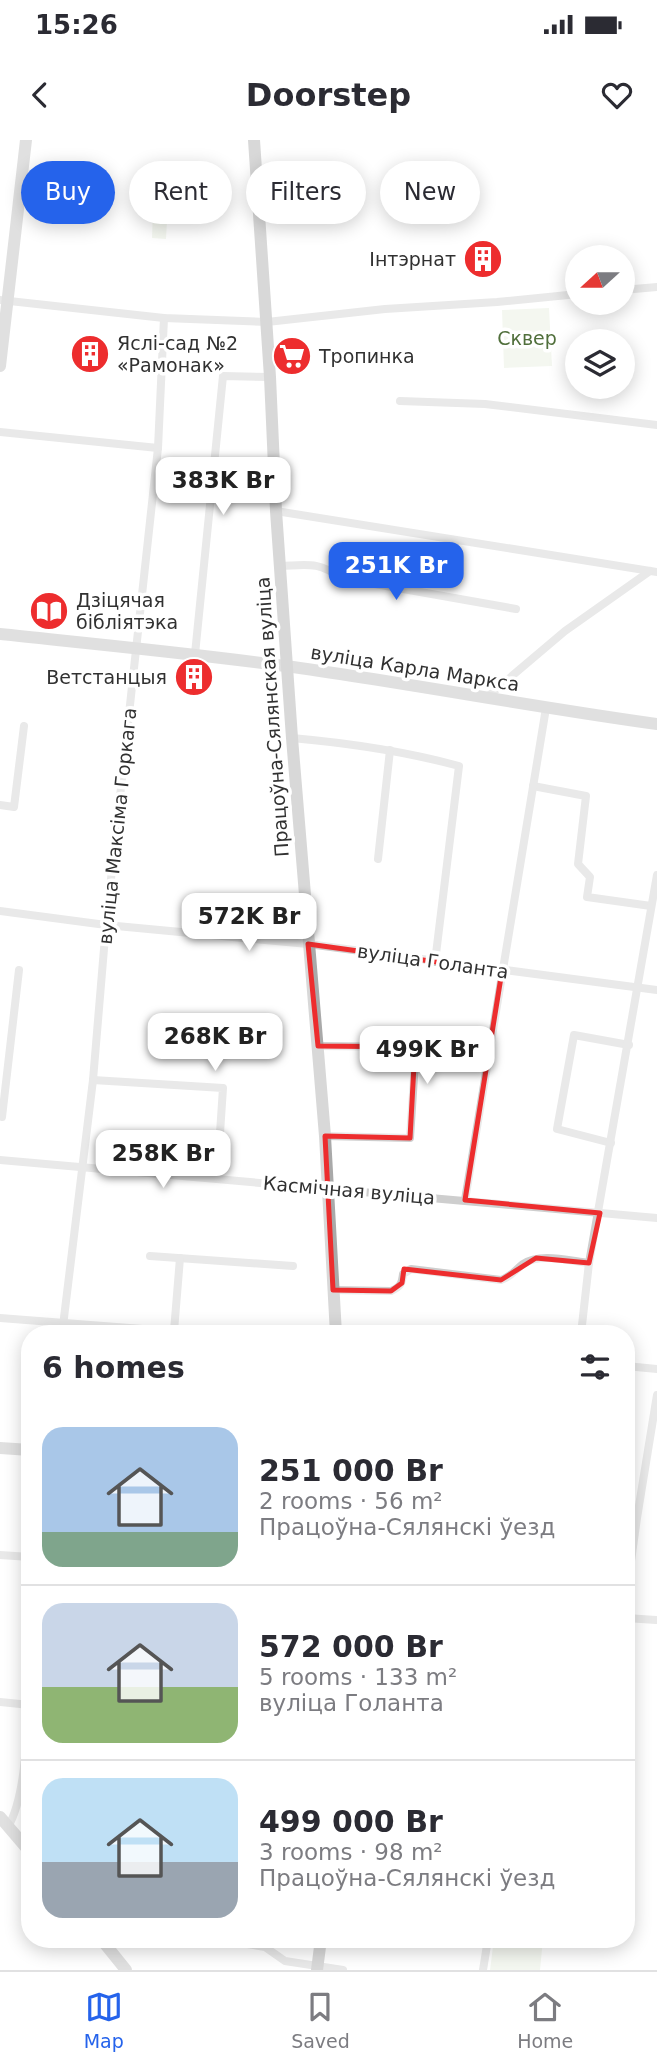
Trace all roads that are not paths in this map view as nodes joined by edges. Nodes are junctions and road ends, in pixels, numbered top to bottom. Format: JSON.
{"nodes":[{"id":1,"x":26,"y":140,"type":"edge"},
{"id":2,"x":254,"y":140,"type":"edge"},
{"id":3,"x":657,"y":287,"type":"edge"},
{"id":4,"x":635,"y":289,"type":"edge"},
{"id":5,"x":565,"y":295,"type":"edge"},
{"id":6,"x":4,"y":300,"type":"edge"},
{"id":7,"x":164,"y":318,"type":"junction"},
{"id":8,"x":267,"y":322,"type":"junction"},
{"id":9,"x":0,"y":366,"type":"edge"},
{"id":10,"x":270,"y":377,"type":"junction"},
{"id":11,"x":400,"y":401,"type":"dead end"},
{"id":12,"x":657,"y":425,"type":"edge"},
{"id":13,"x":0,"y":432,"type":"edge"},
{"id":14,"x":158,"y":448,"type":"junction"},
{"id":15,"x":276,"y":511,"type":"junction"},
{"id":16,"x":280,"y":566,"type":"junction"},
{"id":17,"x":654,"y":572,"type":"edge"},
{"id":18,"x":516,"y":609,"type":"dead end"},
{"id":19,"x":0,"y":634,"type":"edge"},
{"id":20,"x":136,"y":648,"type":"junction"},
{"id":21,"x":195,"y":654,"type":"junction"},
{"id":22,"x":288,"y":666,"type":"junction"},
{"id":23,"x":486,"y":698,"type":"junction"},
{"id":24,"x":546,"y":708,"type":"junction"},
{"id":25,"x":657,"y":724,"type":"edge"},
{"id":26,"x":24,"y":726,"type":"dead end"},
{"id":27,"x":292,"y":738,"type":"junction"},
{"id":28,"x":390,"y":750,"type":"junction"},
{"id":29,"x":533,"y":786,"type":"junction"},
{"id":30,"x":0,"y":805,"type":"edge"},
{"id":31,"x":13,"y":807,"type":"junction"},
{"id":32,"x":12,"y":817,"type":"dead end"},
{"id":33,"x":378,"y":859,"type":"dead end"},
{"id":34,"x":657,"y":875,"type":"edge"},
{"id":35,"x":651,"y":906,"type":"junction"},
{"id":36,"x":0,"y":911,"type":"edge"},
{"id":37,"x":106,"y":925,"type":"junction"},
{"id":38,"x":308,"y":944,"type":"junction"},
{"id":39,"x":435,"y":962,"type":"junction"},
{"id":40,"x":19,"y":970,"type":"dead end"},
{"id":41,"x":502,"y":971,"type":"junction"},
{"id":42,"x":639,"y":987,"type":"junction"},
{"id":43,"x":657,"y":990,"type":"edge"},
{"id":44,"x":629,"y":1045,"type":"junction"},
{"id":45,"x":5,"y":1046,"type":"edge"},
{"id":46,"x":318,"y":1046,"type":"junction"},
{"id":47,"x":93,"y":1080,"type":"junction"},
{"id":48,"x":2,"y":1117,"type":"dead end"},
{"id":49,"x":325,"y":1136,"type":"junction"},
{"id":50,"x":611,"y":1143,"type":"junction"},
{"id":51,"x":0,"y":1160,"type":"edge"},
{"id":52,"x":82,"y":1168,"type":"junction"},
{"id":53,"x":217,"y":1178,"type":"junction"},
{"id":54,"x":328,"y":1188,"type":"junction"},
{"id":55,"x":465,"y":1200,"type":"junction"},
{"id":56,"x":600,"y":1213,"type":"junction"},
{"id":57,"x":657,"y":1217,"type":"edge"},
{"id":58,"x":150,"y":1256,"type":"dead end"},
{"id":59,"x":180,"y":1258,"type":"junction"},
{"id":60,"x":589,"y":1263,"type":"junction"},
{"id":61,"x":293,"y":1266,"type":"dead end"},
{"id":62,"x":333,"y":1290,"type":"junction"},
{"id":63,"x":0,"y":1318,"type":"edge"},
{"id":64,"x":64,"y":1322,"type":"junction"},
{"id":65,"x":64,"y":1325,"type":"edge"},
{"id":66,"x":86,"y":1325,"type":"edge"},
{"id":67,"x":174,"y":1325,"type":"edge"},
{"id":68,"x":335,"y":1325,"type":"edge"},
{"id":69,"x":582,"y":1325,"type":"edge"},
{"id":70,"x":635,"y":1367,"type":"edge"},
{"id":71,"x":657,"y":1369,"type":"edge"},
{"id":72,"x":657,"y":1395,"type":"edge"},
{"id":73,"x":0,"y":1448,"type":"edge"},
{"id":74,"x":21,"y":1449,"type":"edge"},
{"id":75,"x":637,"y":1518,"type":"joint"},
{"id":76,"x":635,"y":1532,"type":"edge"},
{"id":77,"x":0,"y":1555,"type":"edge"},
{"id":78,"x":21,"y":1556,"type":"edge"},
{"id":79,"x":635,"y":1619,"type":"edge"},
{"id":80,"x":656,"y":1620,"type":"edge"},
{"id":81,"x":0,"y":1702,"type":"edge"},
{"id":82,"x":21,"y":1704,"type":"edge"},
{"id":83,"x":21,"y":1792,"type":"edge"},
{"id":84,"x":4,"y":1822,"type":"edge"},
{"id":85,"x":21,"y":1842,"type":"edge"},
{"id":86,"x":111,"y":1948,"type":"edge"},
{"id":87,"x":266,"y":1948,"type":"edge"},
{"id":88,"x":320,"y":1948,"type":"edge"},
{"id":89,"x":487,"y":1948,"type":"edge"},
{"id":90,"x":317,"y":1968,"type":"edge"},
{"id":91,"x":126,"y":1970,"type":"edge"},
{"id":92,"x":343,"y":1970,"type":"edge"},
{"id":93,"x":483,"y":1970,"type":"edge"}],
"edges":[{"from":1,"to":6,"type":"street"},
{"from":2,"to":8,"type":"main road","name":"Працоўна-Сялянская вуліца"},
{"from":3,"to":4,"type":"street"},
{"from":5,"to":8,"type":"street"},
{"from":6,"to":7,"type":"street"},
{"from":6,"to":9,"type":"street"},
{"from":7,"to":8,"type":"street"},
{"from":7,"to":14,"type":"street","name":"вуліца Максіма Горкага"},
{"from":8,"to":10,"type":"main road","name":"Працоўна-Сялянская вуліца"},
{"from":10,"to":15,"type":"main road","name":"Працоўна-Сялянская вуліца"},
{"from":10,"to":21,"type":"street"},
{"from":11,"to":12,"type":"street"},
{"from":13,"to":14,"type":"street"},
{"from":14,"to":20,"type":"street","name":"вуліца Максіма Горкага"},
{"from":15,"to":16,"type":"main road","name":"Працоўна-Сялянская вуліца"},
{"from":15,"to":17,"type":"street"},
{"from":16,"to":18,"type":"street"},
{"from":16,"to":22,"type":"main road","name":"Працоўна-Сялянская вуліца"},
{"from":17,"to":23,"type":"street"},
{"from":19,"to":20,"type":"street","name":"вуліца Карла Маркса"},
{"from":20,"to":21,"type":"street","name":"вуліца Карла Маркса"},
{"from":20,"to":37,"type":"street","name":"вуліца Максіма Горкага"},
{"from":21,"to":22,"type":"street","name":"вуліца Карла Маркса"},
{"from":22,"to":23,"type":"street","name":"вуліца Карла Маркса"},
{"from":22,"to":27,"type":"main road","name":"Працоўна-Сялянская вуліца"},
{"from":23,"to":24,"type":"street","name":"вуліца Карла Маркса"},
{"from":24,"to":25,"type":"street","name":"вуліца Карла Маркса"},
{"from":24,"to":29,"type":"street"},
{"from":26,"to":31,"type":"street"},
{"from":27,"to":28,"type":"street"},
{"from":27,"to":38,"type":"main road","name":"Працоўна-Сялянская вуліца"},
{"from":28,"to":33,"type":"street"},
{"from":28,"to":39,"type":"street"},
{"from":29,"to":35,"type":"street"},
{"from":29,"to":41,"type":"street"},
{"from":30,"to":31,"type":"street"},
{"from":31,"to":32,"type":"street"},
{"from":34,"to":35,"type":"street"},
{"from":35,"to":42,"type":"street"},
{"from":36,"to":37,"type":"street","name":"вуліца Голанта"},
{"from":37,"to":38,"type":"street","name":"вуліца Голанта"},
{"from":37,"to":47,"type":"street","name":"вуліца Максіма Горкага"},
{"from":38,"to":39,"type":"street","name":"вуліца Голанта"},
{"from":38,"to":46,"type":"main road","name":"Працоўна-Сялянская вуліца"},
{"from":39,"to":41,"type":"street","name":"вуліца Голанта"},
{"from":40,"to":45,"type":"street"},
{"from":41,"to":42,"type":"street","name":"вуліца Голанта"},
{"from":41,"to":55,"type":"street"},
{"from":42,"to":43,"type":"street","name":"вуліца Голанта"},
{"from":42,"to":44,"type":"street"},
{"from":44,"to":50,"type":"street"},
{"from":44,"to":50,"type":"street"},
{"from":45,"to":48,"type":"street"},
{"from":46,"to":49,"type":"main road","name":"Працоўна-Сялянская вуліца"},
{"from":46,"to":49,"type":"street"},
{"from":47,"to":52,"type":"street","name":"вуліца Максіма Горкага"},
{"from":47,"to":53,"type":"street"},
{"from":49,"to":54,"type":"main road","name":"Працоўна-Сялянская вуліца"},
{"from":50,"to":56,"type":"street"},
{"from":51,"to":52,"type":"street","name":"Касмічная вуліца"},
{"from":52,"to":53,"type":"street","name":"Касмічная вуліца"},
{"from":52,"to":64,"type":"street","name":"вуліца Максіма Горкага"},
{"from":53,"to":54,"type":"street","name":"Касмічная вуліца"},
{"from":54,"to":55,"type":"street","name":"Касмічная вуліца"},
{"from":54,"to":62,"type":"main road","name":"Працоўна-Сялянская вуліца"},
{"from":55,"to":56,"type":"street","name":"Касмічная вуліца"},
{"from":56,"to":57,"type":"street","name":"Касмічная вуліца"},
{"from":56,"to":60,"type":"street"},
{"from":58,"to":59,"type":"street"},
{"from":59,"to":61,"type":"street"},
{"from":59,"to":67,"type":"street"},
{"from":60,"to":62,"type":"street"},
{"from":60,"to":69,"type":"street"},
{"from":62,"to":68,"type":"main road","name":"Працоўна-Сялянская вуліца"},
{"from":63,"to":64,"type":"street"},
{"from":64,"to":65,"type":"street","name":"вуліца Максіма Горкага"},
{"from":64,"to":66,"type":"street"},
{"from":70,"to":71,"type":"street"},
{"from":72,"to":75,"type":"street"},
{"from":73,"to":74,"type":"street"},
{"from":75,"to":76,"type":"street"},
{"from":77,"to":78,"type":"street"},
{"from":79,"to":80,"type":"street"},
{"from":81,"to":82,"type":"street"},
{"from":83,"to":84,"type":"street"},
{"from":84,"to":85,"type":"street"},
{"from":86,"to":91,"type":"street"},
{"from":87,"to":90,"type":"street"},
{"from":88,"to":90,"type":"main road"},
{"from":89,"to":93,"type":"street"},
{"from":90,"to":92,"type":"street"}]}
